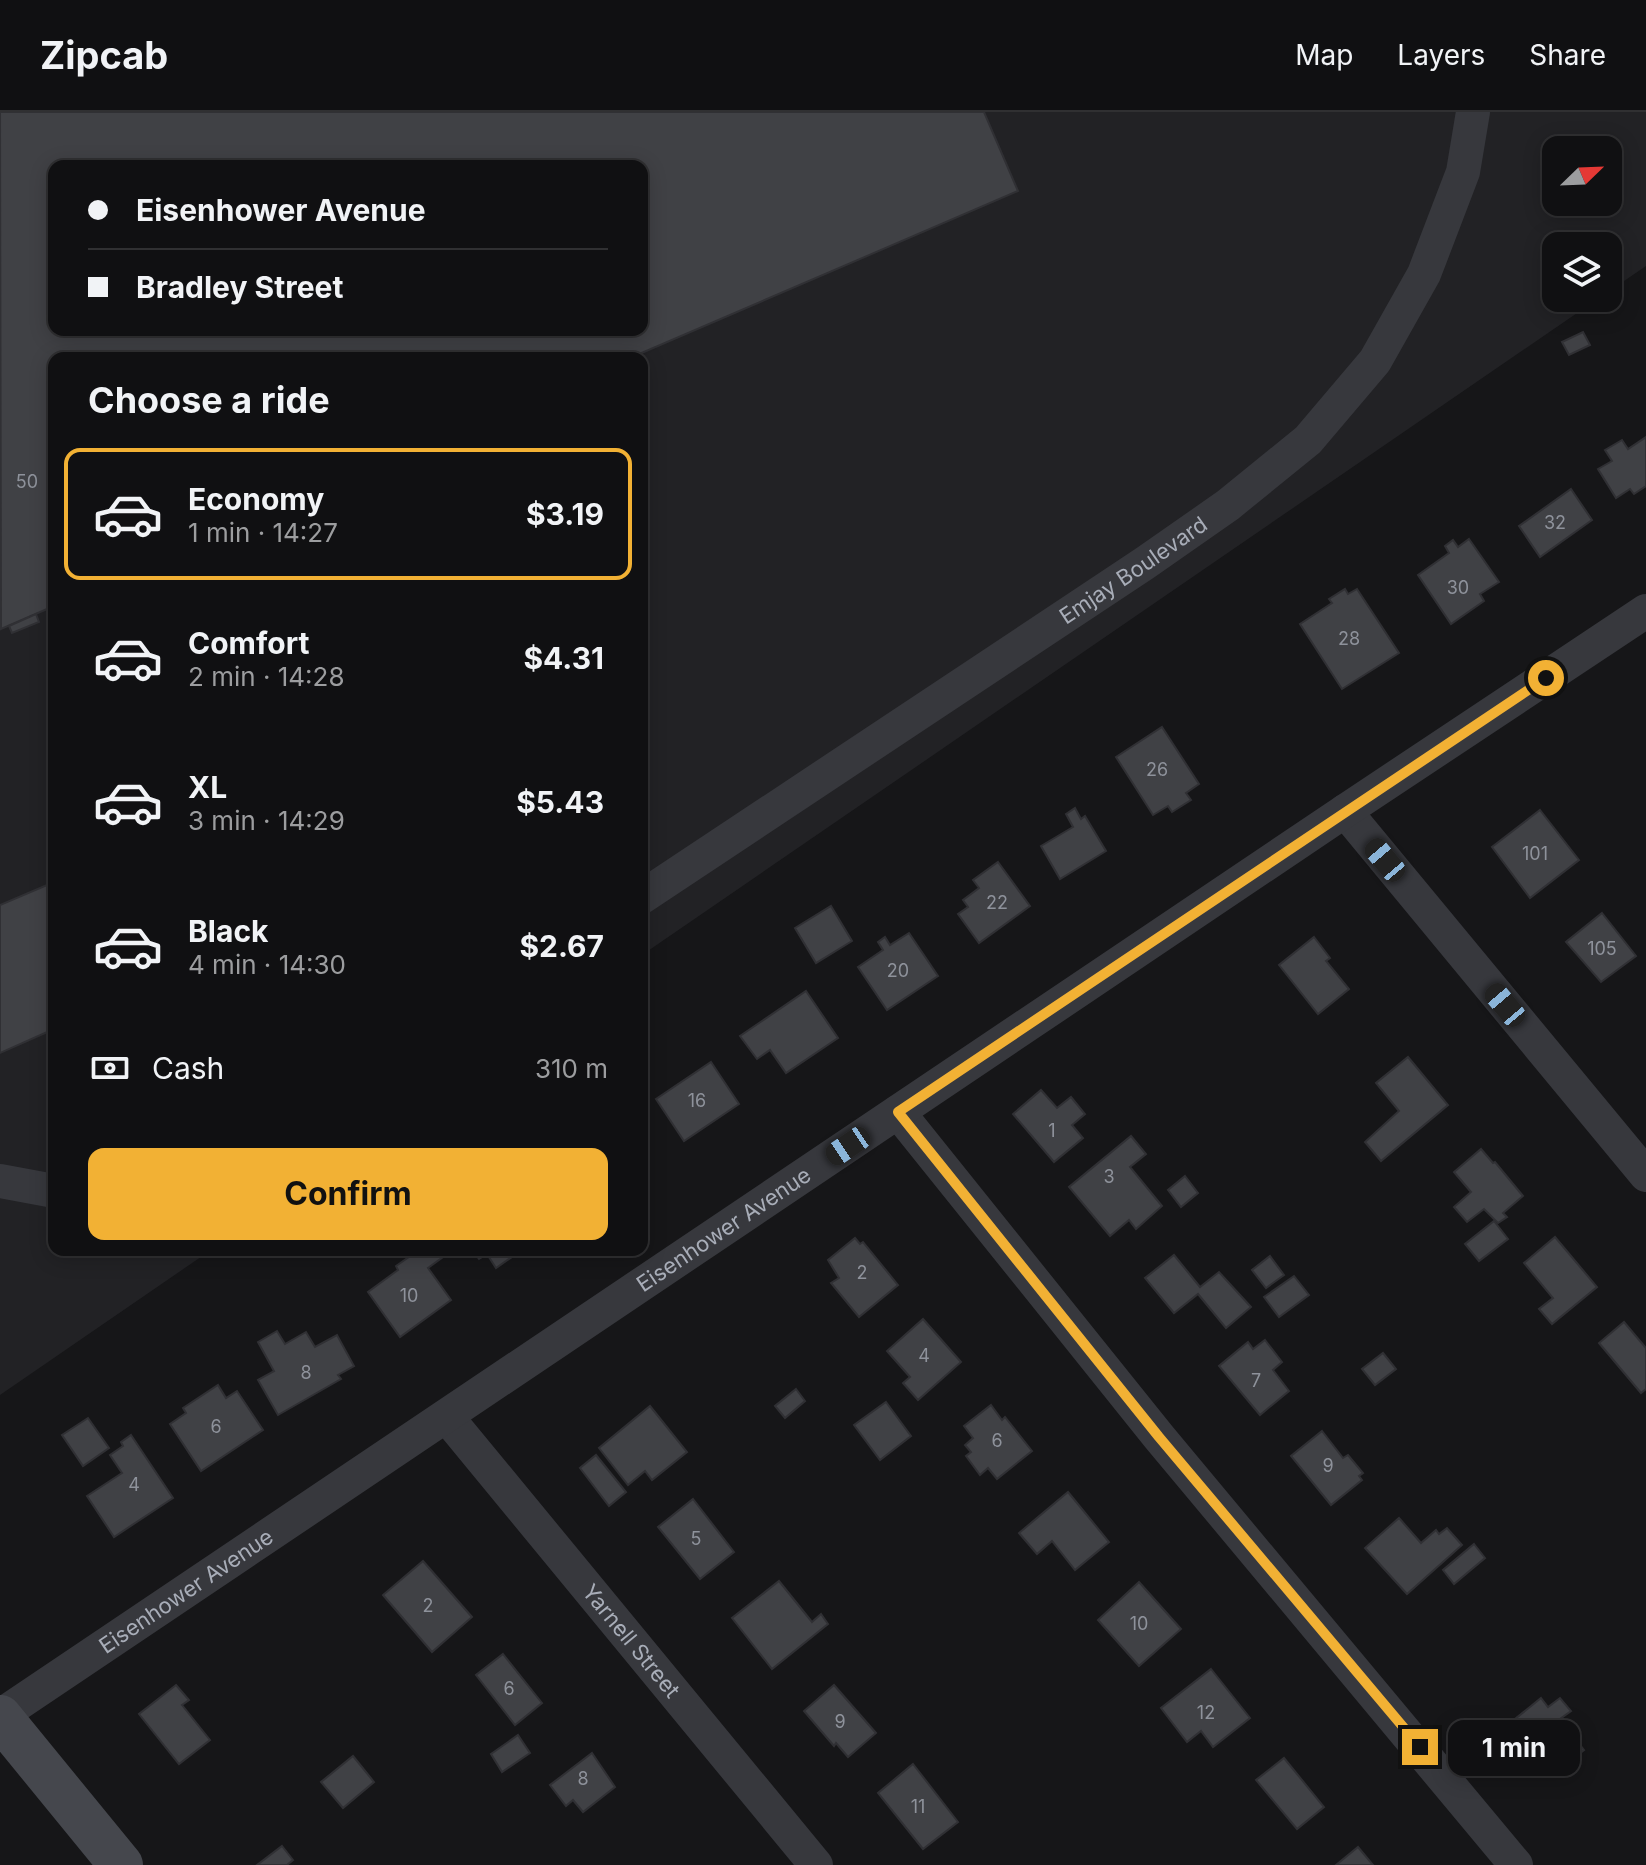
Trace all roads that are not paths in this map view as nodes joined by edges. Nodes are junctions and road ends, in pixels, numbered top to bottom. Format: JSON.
{"nodes":[{"id":1,"x":1473,"y":112,"type":"edge"},
{"id":2,"x":1646,"y":611,"type":"edge"},
{"id":3,"x":1345,"y":811,"type":"junction"},
{"id":4,"x":648,"y":893,"type":"edge"},
{"id":5,"x":898,"y":1112,"type":"junction"},
{"id":6,"x":1646,"y":1175,"type":"edge"},
{"id":7,"x":0,"y":1181,"type":"edge"},
{"id":8,"x":48,"y":1190,"type":"edge"},
{"id":9,"x":447,"y":1417,"type":"junction"},
{"id":10,"x":0,"y":1716,"type":"edge"},
{"id":11,"x":121,"y":1865,"type":"edge"},
{"id":12,"x":816,"y":1865,"type":"edge"},
{"id":13,"x":1516,"y":1865,"type":"edge"}],
"edges":[{"from":1,"to":4,"type":"street","name":"Emjay Boulevard"},
{"from":2,"to":3,"type":"street","name":"Eisenhower Avenue"},
{"from":3,"to":5,"type":"street","name":"Eisenhower Avenue"},
{"from":3,"to":6,"type":"street"},
{"from":5,"to":9,"type":"street","name":"Eisenhower Avenue"},
{"from":5,"to":13,"type":"street"},
{"from":7,"to":8,"type":"street"},
{"from":9,"to":10,"type":"street","name":"Eisenhower Avenue"},
{"from":9,"to":12,"type":"street","name":"Yarnell Street"},
{"from":10,"to":11,"type":"street"}]}
